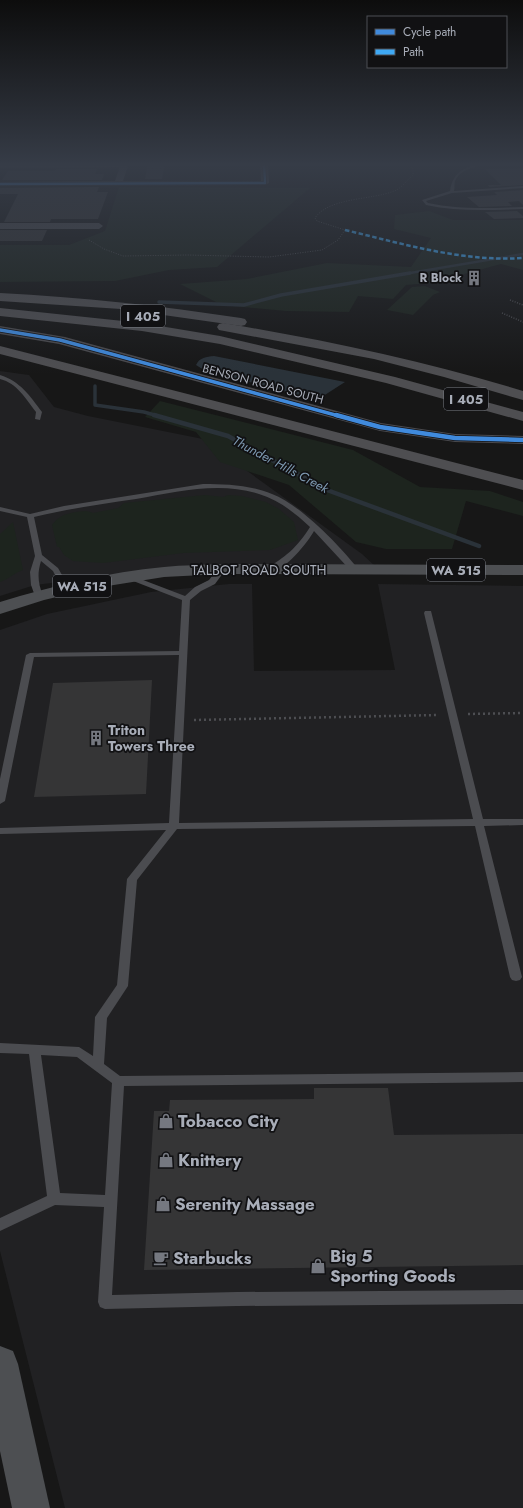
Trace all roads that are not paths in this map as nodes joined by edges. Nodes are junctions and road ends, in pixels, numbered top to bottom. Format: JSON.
{"nodes":[{"id":1,"x":0,"y":297,"type":"edge"},
{"id":2,"x":0,"y":301,"type":"edge"},
{"id":3,"x":0,"y":312,"type":"edge"},
{"id":4,"x":0,"y":330,"type":"edge"},
{"id":5,"x":190,"y":335,"type":"junction"},
{"id":6,"x":0,"y":350,"type":"edge"},
{"id":7,"x":0,"y":377,"type":"edge"},
{"id":8,"x":523,"y":383,"type":"edge"},
{"id":9,"x":523,"y":396,"type":"edge"},
{"id":10,"x":523,"y":417,"type":"edge"},
{"id":11,"x":480,"y":418,"type":"dead end"},
{"id":12,"x":38,"y":420,"type":"dead end"},
{"id":13,"x":502,"y":426,"type":"dead end"},
{"id":14,"x":523,"y":434,"type":"edge"},
{"id":15,"x":523,"y":440,"type":"edge"},
{"id":16,"x":523,"y":485,"type":"edge"},
{"id":17,"x":0,"y":509,"type":"edge"},
{"id":18,"x":30,"y":516,"type":"junction"},
{"id":19,"x":313,"y":527,"type":"junction"},
{"id":20,"x":39,"y":556,"type":"junction"},
{"id":21,"x":222,"y":569,"type":"junction"},
{"id":22,"x":272,"y":569,"type":"junction"},
{"id":23,"x":356,"y":570,"type":"junction"},
{"id":24,"x":523,"y":570,"type":"edge"},
{"id":25,"x":125,"y":577,"type":"junction"},
{"id":26,"x":66,"y":589,"type":"junction"},
{"id":27,"x":39,"y":596,"type":"junction"},
{"id":28,"x":186,"y":599,"type":"junction"},
{"id":29,"x":0,"y":608,"type":"edge"},
{"id":30,"x":428,"y":613,"type":"dead end"},
{"id":31,"x":184,"y":653,"type":"junction"},
{"id":32,"x":0,"y":801,"type":"edge"},
{"id":33,"x":523,"y":822,"type":"edge"},
{"id":34,"x":480,"y":823,"type":"junction"},
{"id":35,"x":174,"y":826,"type":"junction"},
{"id":36,"x":0,"y":831,"type":"edge"},
{"id":37,"x":516,"y":977,"type":"dead end"},
{"id":38,"x":0,"y":1048,"type":"edge"},
{"id":39,"x":34,"y":1050,"type":"junction"},
{"id":40,"x":98,"y":1066,"type":"junction"},
{"id":41,"x":523,"y":1077,"type":"edge"},
{"id":42,"x":118,"y":1081,"type":"junction"},
{"id":43,"x":54,"y":1198,"type":"junction"},
{"id":44,"x":111,"y":1201,"type":"junction"},
{"id":45,"x":0,"y":1225,"type":"edge"},
{"id":46,"x":523,"y":1298,"type":"edge"},
{"id":47,"x":0,"y":1364,"type":"edge"},
{"id":48,"x":23,"y":1470,"type":"junction"},
{"id":49,"x":31,"y":1508,"type":"edge"},
{"id":50,"x":45,"y":1508,"type":"edge"}],
"edges":[{"from":1,"to":8,"type":"highway"},
{"from":2,"to":9,"type":"highway","number":"I 405"},
{"from":3,"to":5,"type":"highway","number":"I 405"},
{"from":4,"to":15,"type":"street","name":"BENSON ROAD SOUTH"},
{"from":5,"to":10,"type":"highway","number":"I 405"},
{"from":5,"to":11,"type":"highway"},
{"from":6,"to":16,"type":"highway"},
{"from":7,"to":12,"type":"lane"},
{"from":13,"to":14,"type":"highway"},
{"from":17,"to":18,"type":"lane"},
{"from":18,"to":19,"type":"lane"},
{"from":18,"to":20,"type":"lane"},
{"from":19,"to":22,"type":"lane"},
{"from":19,"to":23,"type":"lane"},
{"from":20,"to":26,"type":"lane"},
{"from":20,"to":27,"type":"lane"},
{"from":21,"to":22,"type":"main road","name":"TALBOT ROAD SOUTH","number":"WA 515"},
{"from":21,"to":25,"type":"main road","name":"TALBOT ROAD SOUTH","number":"WA 515"},
{"from":21,"to":28,"type":"lane"},
{"from":22,"to":23,"type":"main road","name":"TALBOT ROAD SOUTH","number":"WA 515"},
{"from":23,"to":24,"type":"main road","name":"TALBOT ROAD SOUTH","number":"WA 515"},
{"from":25,"to":26,"type":"main road","name":"TALBOT ROAD SOUTH","number":"WA 515"},
{"from":25,"to":28,"type":"lane"},
{"from":26,"to":27,"type":"main road","name":"TALBOT ROAD SOUTH","number":"WA 515"},
{"from":27,"to":29,"type":"main road","name":"TALBOT ROAD SOUTH","number":"WA 515"},
{"from":28,"to":31,"type":"lane"},
{"from":30,"to":34,"type":"lane"},
{"from":31,"to":32,"type":"lane"},
{"from":31,"to":35,"type":"lane"},
{"from":33,"to":34,"type":"lane"},
{"from":34,"to":35,"type":"lane"},
{"from":34,"to":37,"type":"lane"},
{"from":35,"to":36,"type":"lane"},
{"from":35,"to":40,"type":"lane"},
{"from":38,"to":39,"type":"lane"},
{"from":39,"to":40,"type":"lane"},
{"from":39,"to":43,"type":"lane"},
{"from":40,"to":42,"type":"lane"},
{"from":41,"to":42,"type":"lane"},
{"from":42,"to":44,"type":"lane"},
{"from":43,"to":44,"type":"lane"},
{"from":43,"to":45,"type":"lane"},
{"from":44,"to":46,"type":"lane"},
{"from":47,"to":48,"type":"main road"},
{"from":48,"to":49,"type":"main road"},
{"from":48,"to":50,"type":"main road"}]}
